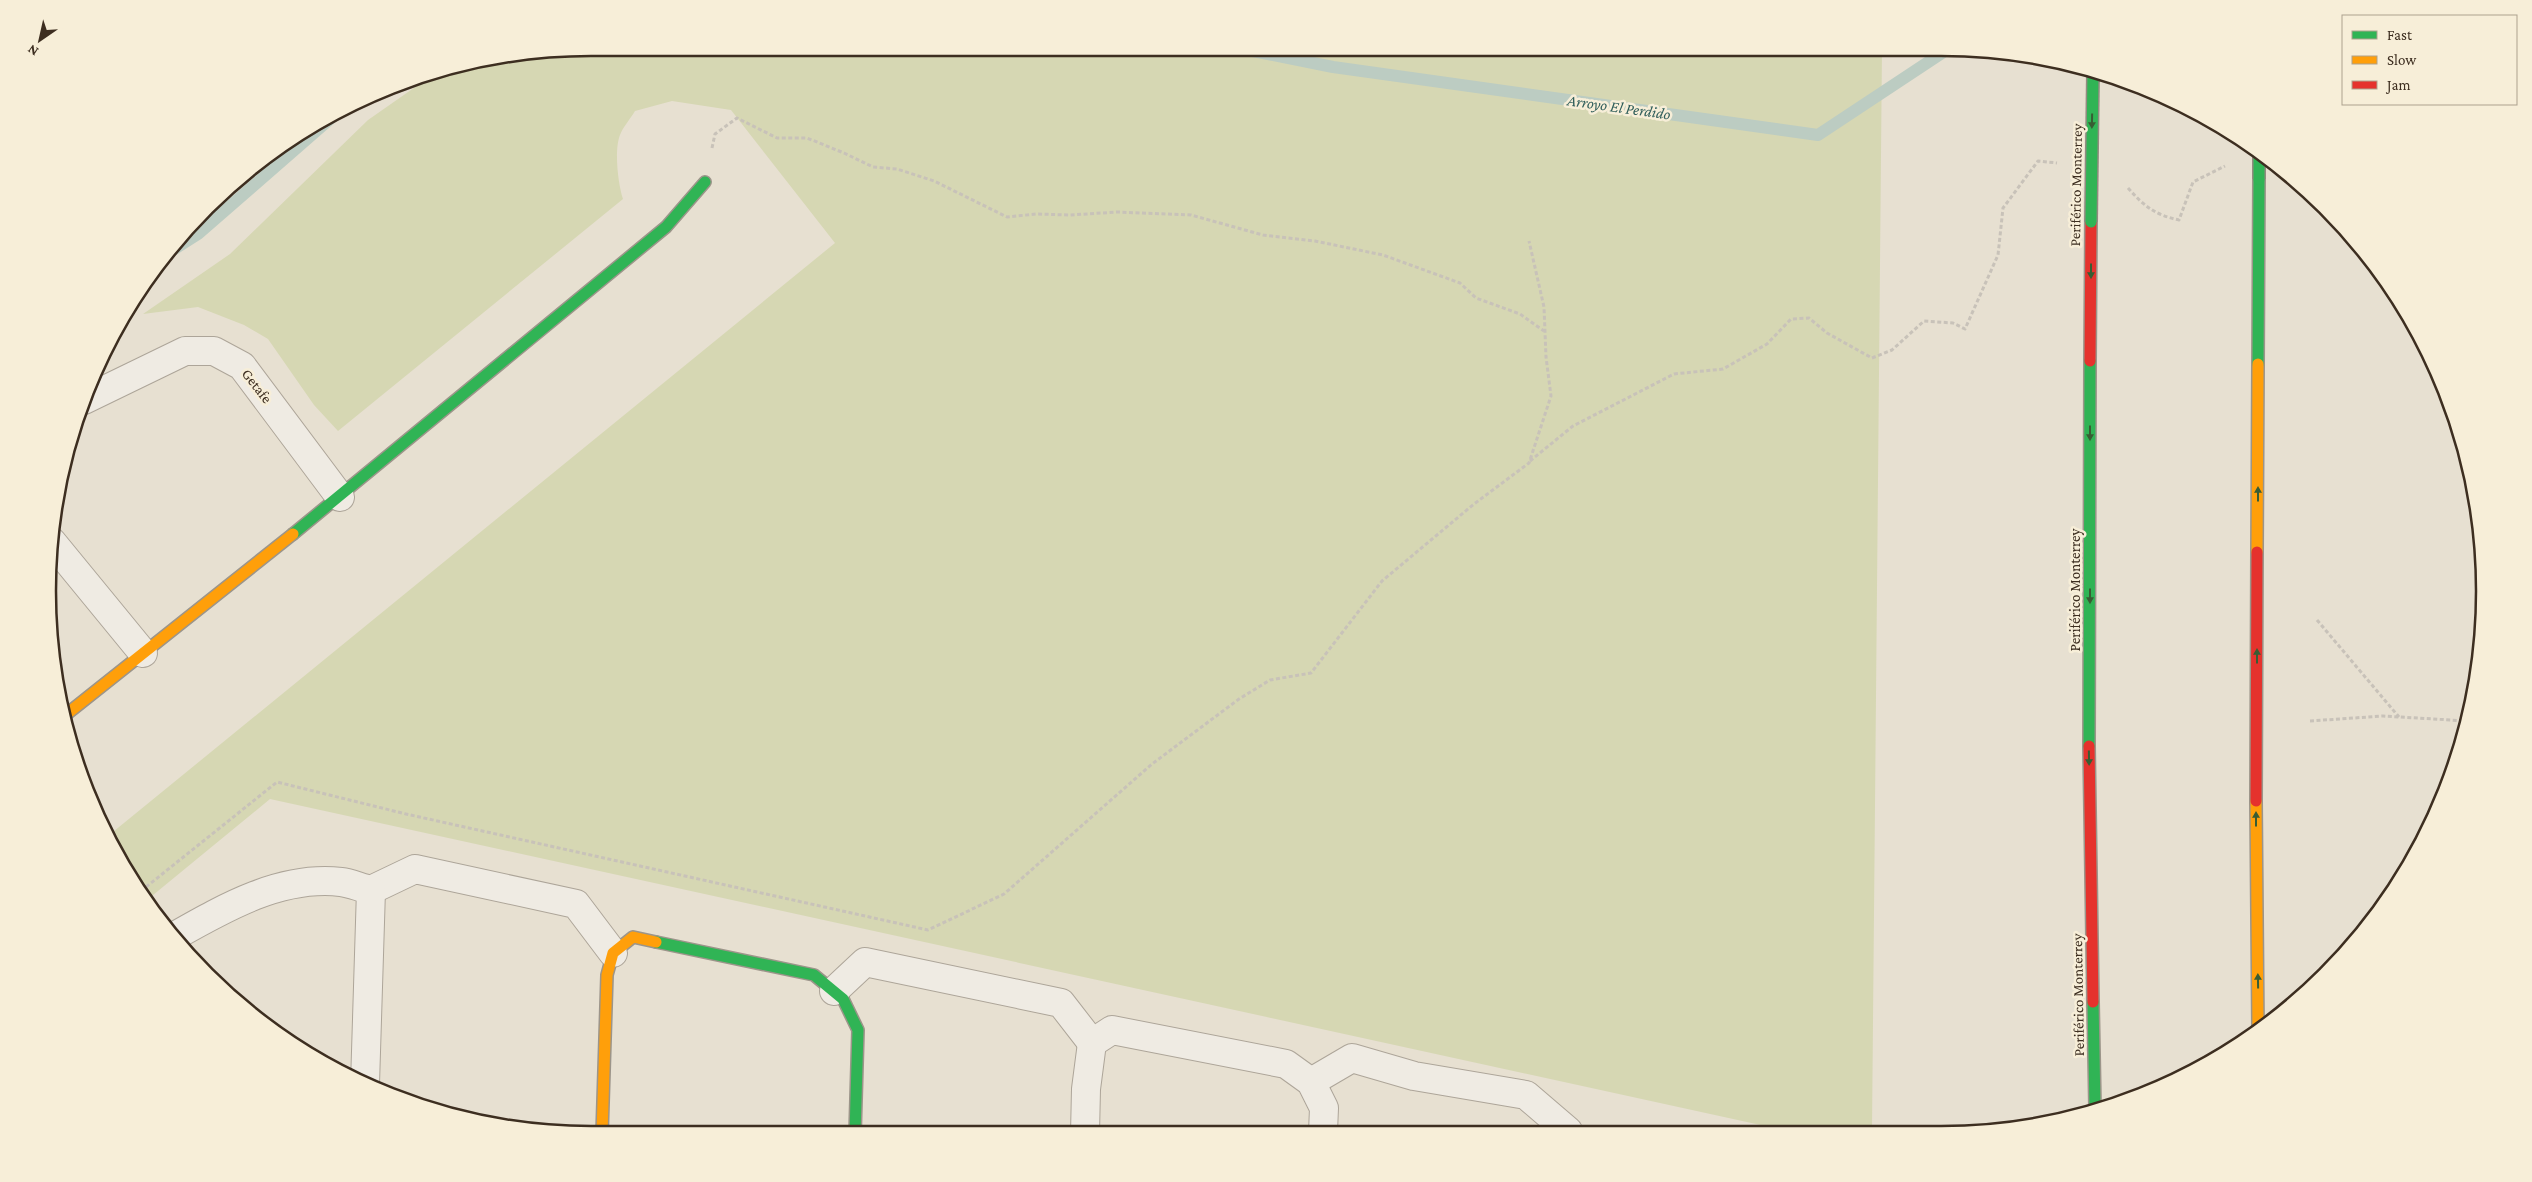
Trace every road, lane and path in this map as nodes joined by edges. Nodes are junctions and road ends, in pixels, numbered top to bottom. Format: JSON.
{"nodes":[{"id":1,"x":2093,"y":79,"type":"edge"},
{"id":2,"x":2258,"y":161,"type":"edge"},
{"id":3,"x":2258,"y":165,"type":"junction"},
{"id":4,"x":2092,"y":168,"type":"junction"},
{"id":5,"x":705,"y":182,"type":"joint"},
{"id":6,"x":1529,"y":241,"type":"dead end"},
{"id":7,"x":1545,"y":331,"type":"junction"},
{"id":8,"x":94,"y":395,"type":"edge"},
{"id":9,"x":1529,"y":462,"type":"junction"},
{"id":10,"x":340,"y":497,"type":"junction"},
{"id":11,"x":58,"y":549,"type":"edge"},
{"id":12,"x":2317,"y":620,"type":"dead end"},
{"id":13,"x":143,"y":653,"type":"junction"},
{"id":14,"x":70,"y":711,"type":"edge"},
{"id":15,"x":2400,"y":717,"type":"junction"},
{"id":16,"x":2310,"y":721,"type":"dead end"},
{"id":17,"x":2460,"y":721,"type":"edge"},
{"id":18,"x":146,"y":887,"type":"edge"},
{"id":19,"x":371,"y":890,"type":"junction"},
{"id":20,"x":180,"y":933,"type":"edge"},
{"id":21,"x":613,"y":953,"type":"junction"},
{"id":22,"x":834,"y":991,"type":"junction"},
{"id":23,"x":2258,"y":1022,"type":"edge"},
{"id":24,"x":1092,"y":1043,"type":"junction"},
{"id":25,"x":365,"y":1076,"type":"edge"},
{"id":26,"x":1311,"y":1082,"type":"junction"},
{"id":27,"x":2095,"y":1103,"type":"edge"},
{"id":28,"x":602,"y":1126,"type":"edge"},
{"id":29,"x":855,"y":1126,"type":"edge"},
{"id":30,"x":1085,"y":1126,"type":"edge"},
{"id":31,"x":1324,"y":1126,"type":"edge"},
{"id":32,"x":1562,"y":1126,"type":"edge"}],
"edges":[{"from":1,"to":4,"type":"main road","name":"Periférico Monterrey","one_way":true,"bridge":true},
{"from":2,"to":3,"type":"main road","bridge":true},
{"from":3,"to":4,"type":"path"},
{"from":23,"to":3,"type":"main road","one_way":true,"bridge":true},
{"from":4,"to":9,"type":"path"},
{"from":4,"to":27,"type":"main road","name":"Periférico Monterrey","one_way":true,"bridge":true},
{"from":5,"to":7,"type":"path"},
{"from":5,"to":10,"type":"main road"},
{"from":6,"to":7,"type":"path"},
{"from":7,"to":9,"type":"path"},
{"from":8,"to":10,"type":"street","name":"Getafe"},
{"from":9,"to":18,"type":"path"},
{"from":10,"to":13,"type":"main road"},
{"from":11,"to":13,"type":"street"},
{"from":12,"to":15,"type":"path"},
{"from":13,"to":14,"type":"main road"},
{"from":15,"to":16,"type":"path"},
{"from":15,"to":17,"type":"path"},
{"from":19,"to":20,"type":"street"},
{"from":19,"to":21,"type":"street"},
{"from":19,"to":25,"type":"street"},
{"from":21,"to":22,"type":"main road"},
{"from":21,"to":28,"type":"main road"},
{"from":22,"to":24,"type":"street"},
{"from":22,"to":29,"type":"main road"},
{"from":24,"to":26,"type":"street"},
{"from":24,"to":30,"type":"street"},
{"from":26,"to":31,"type":"street"},
{"from":26,"to":32,"type":"street"}]}
